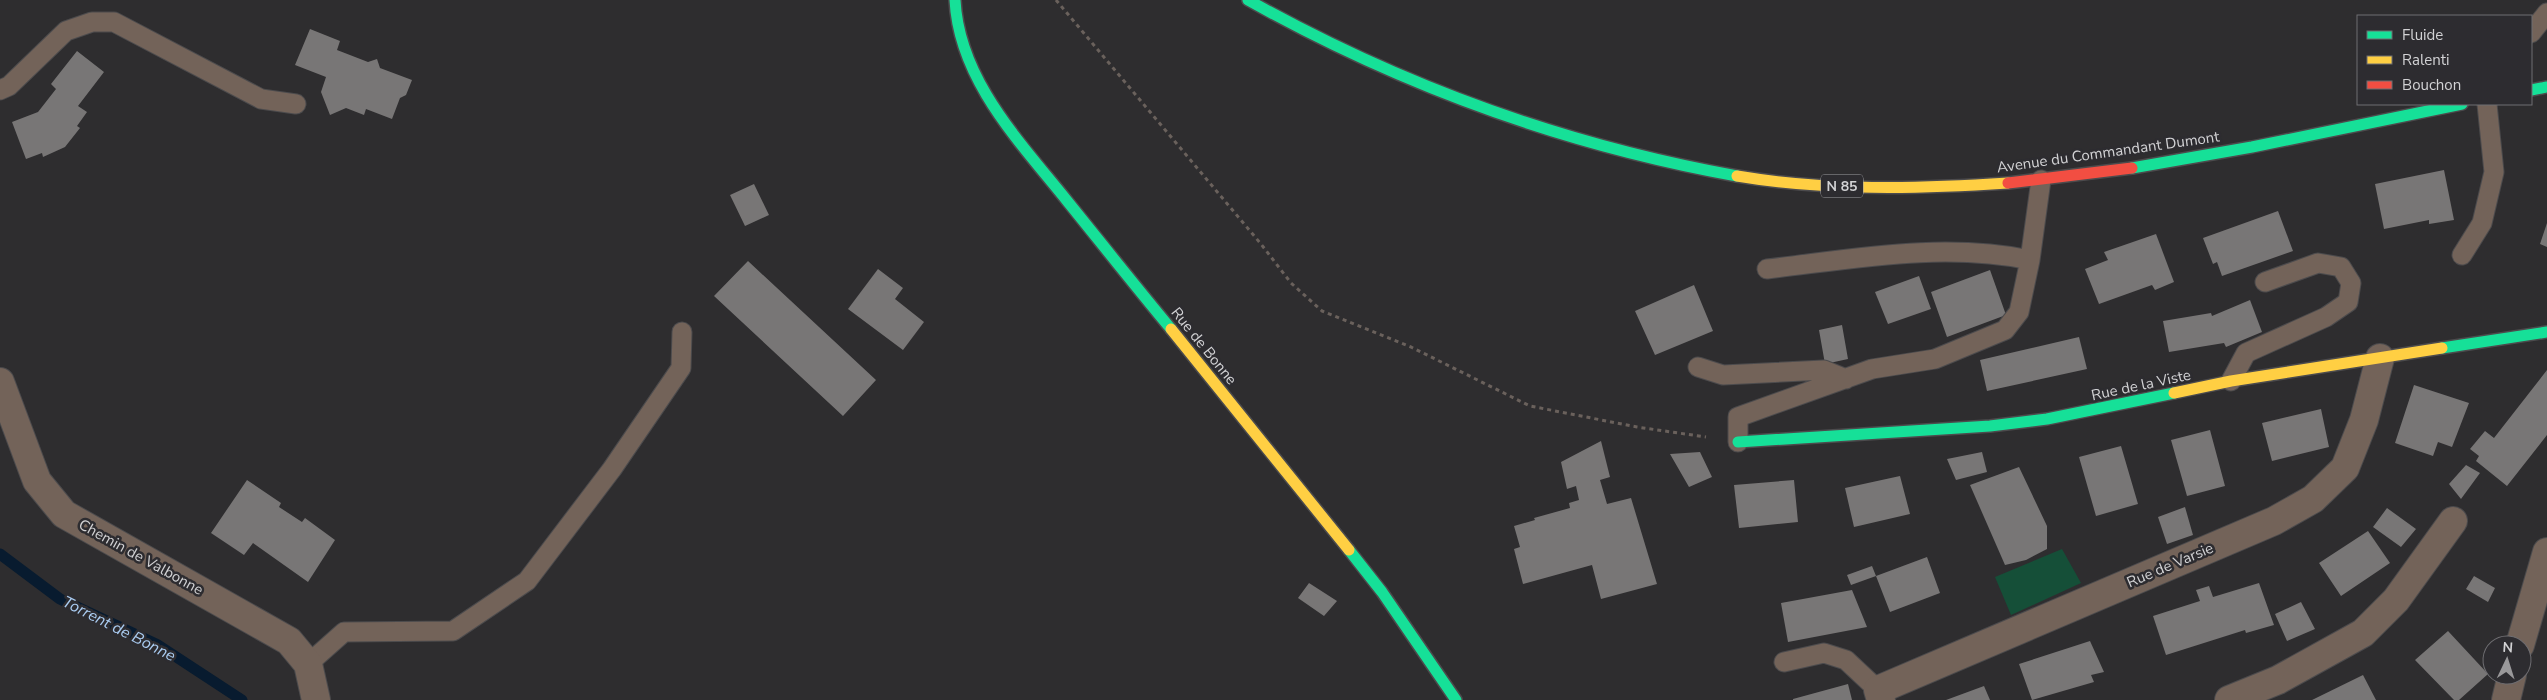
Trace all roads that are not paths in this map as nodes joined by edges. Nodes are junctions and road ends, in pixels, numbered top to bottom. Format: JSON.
{"nodes":[{"id":1,"x":955,"y":0,"type":"edge"},
{"id":2,"x":1248,"y":0,"type":"edge"},
{"id":3,"x":2547,"y":13,"type":"edge"},
{"id":4,"x":2532,"y":32,"type":"edge"},
{"id":5,"x":2547,"y":86,"type":"edge"},
{"id":6,"x":0,"y":90,"type":"edge"},
{"id":7,"x":2532,"y":90,"type":"edge"},
{"id":8,"x":296,"y":104,"type":"dead end"},
{"id":9,"x":2457,"y":105,"type":"edge"},
{"id":10,"x":2487,"y":105,"type":"edge"},
{"id":11,"x":2041,"y":180,"type":"junction"},
{"id":12,"x":2462,"y":255,"type":"dead end"},
{"id":13,"x":2030,"y":260,"type":"junction"},
{"id":14,"x":1767,"y":269,"type":"dead end"},
{"id":15,"x":2265,"y":282,"type":"dead end"},
{"id":16,"x":682,"y":332,"type":"dead end"},
{"id":17,"x":2547,"y":332,"type":"edge"},
{"id":18,"x":2380,"y":358,"type":"junction"},
{"id":19,"x":1698,"y":368,"type":"dead end"},
{"id":20,"x":1846,"y":379,"type":"junction"},
{"id":21,"x":2231,"y":381,"type":"junction"},
{"id":22,"x":0,"y":382,"type":"edge"},
{"id":23,"x":1738,"y":442,"type":"joint"},
{"id":24,"x":2453,"y":521,"type":"dead end"},
{"id":25,"x":2547,"y":552,"type":"edge"},
{"id":26,"x":2523,"y":635,"type":"edge"},
{"id":27,"x":1784,"y":662,"type":"dead end"},
{"id":28,"x":308,"y":664,"type":"junction"},
{"id":29,"x":2510,"y":685,"type":"edge"},
{"id":30,"x":1880,"y":695,"type":"edge"},
{"id":31,"x":316,"y":700,"type":"edge"},
{"id":32,"x":1456,"y":700,"type":"edge"},
{"id":33,"x":2229,"y":700,"type":"edge"},
{"id":34,"x":2506,"y":700,"type":"edge"}],
"edges":[{"from":1,"to":32,"type":"street","name":"Rue de Bonne"},
{"from":2,"to":11,"type":"street","name":"Avenue du Commandant Dumont","number":"N 85"},
{"from":3,"to":4,"type":"lane"},
{"from":5,"to":7,"type":"street"},
{"from":6,"to":8,"type":"lane"},
{"from":9,"to":11,"type":"street","name":"Avenue du Commandant Dumont","number":"N 85"},
{"from":10,"to":12,"type":"lane"},
{"from":11,"to":13,"type":"lane"},
{"from":13,"to":14,"type":"lane"},
{"from":13,"to":20,"type":"lane"},
{"from":15,"to":21,"type":"lane"},
{"from":16,"to":28,"type":"lane"},
{"from":17,"to":18,"type":"street","name":"Rue de la Viste"},
{"from":18,"to":21,"type":"street","name":"Rue de la Viste"},
{"from":18,"to":30,"type":"street","name":"Rue de Varsie"},
{"from":19,"to":20,"type":"lane"},
{"from":20,"to":23,"type":"lane"},
{"from":21,"to":23,"type":"street","name":"Rue de la Viste"},
{"from":22,"to":28,"type":"street","name":"Chemin de Valbonne"},
{"from":24,"to":33,"type":"street"},
{"from":25,"to":26,"type":"street"},
{"from":27,"to":30,"type":"lane"},
{"from":28,"to":31,"type":"street","name":"Chemin de Valbonne"},
{"from":29,"to":34,"type":"street"}]}
